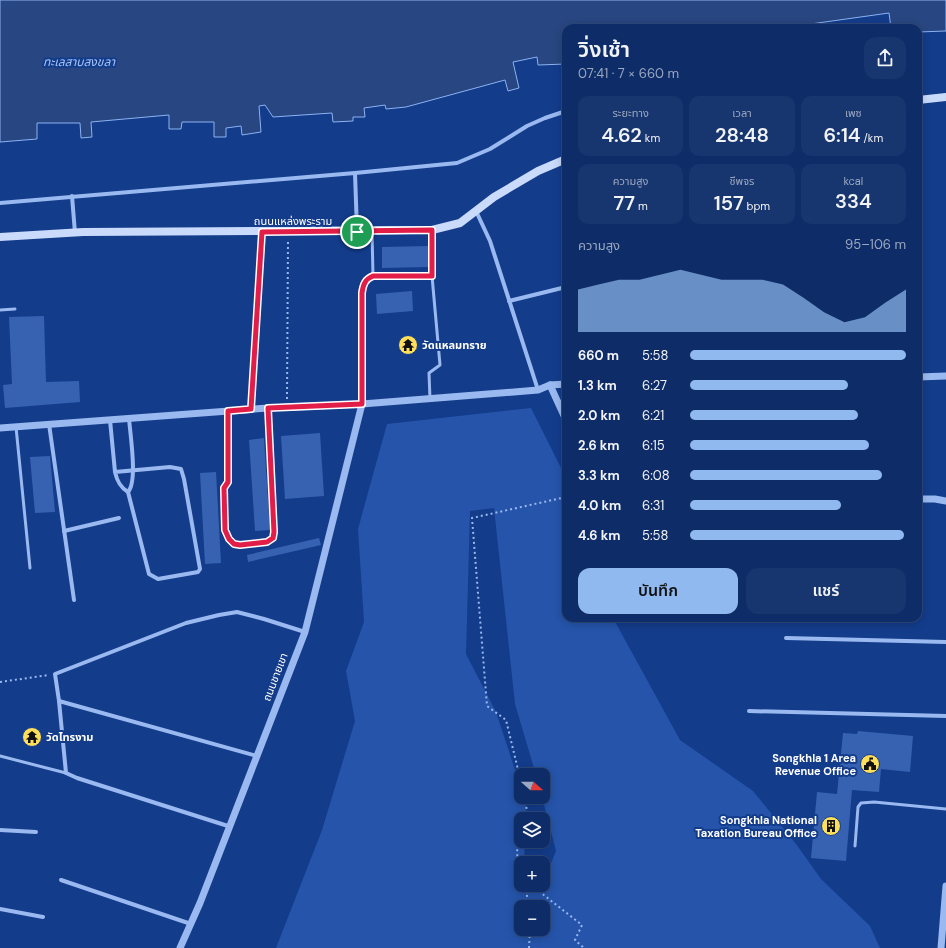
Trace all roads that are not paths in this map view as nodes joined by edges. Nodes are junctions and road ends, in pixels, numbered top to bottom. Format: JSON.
{"nodes":[{"id":1,"x":946,"y":97,"type":"edge"},
{"id":2,"x":922,"y":100,"type":"edge"},
{"id":3,"x":562,"y":112,"type":"edge"},
{"id":4,"x":562,"y":161,"type":"edge"},
{"id":5,"x":355,"y":173,"type":"junction"},
{"id":6,"x":72,"y":196,"type":"junction"},
{"id":7,"x":0,"y":202,"type":"edge"},
{"id":8,"x":476,"y":211,"type":"junction"},
{"id":9,"x":432,"y":230,"type":"junction"},
{"id":10,"x":372,"y":231,"type":"junction"},
{"id":11,"x":357,"y":232,"type":"junction"},
{"id":12,"x":75,"y":233,"type":"junction"},
{"id":13,"x":0,"y":237,"type":"edge"},
{"id":14,"x":373,"y":276,"type":"junction"},
{"id":15,"x":432,"y":276,"type":"junction"},
{"id":16,"x":562,"y":288,"type":"edge"},
{"id":17,"x":509,"y":301,"type":"junction"},
{"id":18,"x":15,"y":309,"type":"dead end"},
{"id":19,"x":0,"y":310,"type":"edge"},
{"id":20,"x":946,"y":376,"type":"edge"},
{"id":21,"x":922,"y":377,"type":"edge"},
{"id":22,"x":562,"y":384,"type":"edge"},
{"id":23,"x":550,"y":385,"type":"junction"},
{"id":24,"x":538,"y":390,"type":"junction"},
{"id":25,"x":430,"y":399,"type":"junction"},
{"id":26,"x":362,"y":404,"type":"junction"},
{"id":27,"x":268,"y":408,"type":"junction"},
{"id":28,"x":228,"y":411,"type":"junction"},
{"id":29,"x":562,"y":411,"type":"edge"},
{"id":30,"x":129,"y":418,"type":"junction"},
{"id":31,"x":110,"y":420,"type":"junction"},
{"id":32,"x":49,"y":424,"type":"junction"},
{"id":33,"x":16,"y":427,"type":"junction"},
{"id":34,"x":0,"y":428,"type":"edge"},
{"id":35,"x":132,"y":469,"type":"junction"},
{"id":36,"x":115,"y":472,"type":"junction"},
{"id":37,"x":128,"y":492,"type":"junction"},
{"id":38,"x":922,"y":499,"type":"edge"},
{"id":39,"x":946,"y":501,"type":"edge"},
{"id":40,"x":118,"y":518,"type":"dead end"},
{"id":41,"x":64,"y":531,"type":"junction"},
{"id":42,"x":30,"y":568,"type":"dead end"},
{"id":43,"x":74,"y":600,"type":"dead end"},
{"id":44,"x":305,"y":632,"type":"junction"},
{"id":45,"x":786,"y":638,"type":"dead end"},
{"id":46,"x":946,"y":642,"type":"edge"},
{"id":47,"x":59,"y":701,"type":"junction"},
{"id":48,"x":749,"y":711,"type":"dead end"},
{"id":49,"x":946,"y":716,"type":"edge"},
{"id":50,"x":0,"y":756,"type":"edge"},
{"id":51,"x":257,"y":756,"type":"junction"},
{"id":52,"x":66,"y":773,"type":"junction"},
{"id":53,"x":946,"y":809,"type":"edge"},
{"id":54,"x":228,"y":826,"type":"junction"},
{"id":55,"x":0,"y":830,"type":"edge"},
{"id":56,"x":36,"y":832,"type":"dead end"},
{"id":57,"x":855,"y":846,"type":"dead end"},
{"id":58,"x":61,"y":880,"type":"dead end"},
{"id":59,"x":946,"y":886,"type":"edge"},
{"id":60,"x":0,"y":908,"type":"edge"},
{"id":61,"x":43,"y":917,"type":"dead end"},
{"id":62,"x":191,"y":924,"type":"junction"},
{"id":63,"x":180,"y":948,"type":"edge"},
{"id":64,"x":941,"y":948,"type":"edge"}],
"edges":[{"from":1,"to":2,"type":"main road"},
{"from":3,"to":5,"type":"street"},
{"from":4,"to":8,"type":"main road","name":"ถนนแหล่งพระราม"},
{"from":5,"to":6,"type":"street"},
{"from":5,"to":11,"type":"street"},
{"from":6,"to":7,"type":"street"},
{"from":6,"to":12,"type":"street"},
{"from":8,"to":9,"type":"main road","name":"ถนนแหล่งพระราม"},
{"from":8,"to":17,"type":"street"},
{"from":9,"to":10,"type":"main road","name":"ถนนแหล่งพระราม"},
{"from":9,"to":15,"type":"lane"},
{"from":10,"to":11,"type":"main road","name":"ถนนแหล่งพระราม"},
{"from":10,"to":14,"type":"lane"},
{"from":11,"to":12,"type":"main road","name":"ถนนแหล่งพระราม"},
{"from":12,"to":13,"type":"main road","name":"ถนนแหล่งพระราม"},
{"from":14,"to":15,"type":"lane"},
{"from":14,"to":26,"type":"lane"},
{"from":15,"to":25,"type":"lane"},
{"from":16,"to":17,"type":"street"},
{"from":17,"to":24,"type":"street"},
{"from":18,"to":19,"type":"lane"},
{"from":20,"to":21,"type":"street"},
{"from":22,"to":23,"type":"street"},
{"from":23,"to":24,"type":"street"},
{"from":23,"to":29,"type":"street"},
{"from":24,"to":25,"type":"street"},
{"from":25,"to":26,"type":"street"},
{"from":26,"to":27,"type":"street"},
{"from":26,"to":44,"type":"street","name":"ถนนชายเขา"},
{"from":27,"to":28,"type":"street"},
{"from":27,"to":28,"type":"lane"},
{"from":28,"to":30,"type":"street"},
{"from":30,"to":31,"type":"street"},
{"from":30,"to":35,"type":"street"},
{"from":31,"to":32,"type":"street"},
{"from":31,"to":36,"type":"street"},
{"from":32,"to":33,"type":"street"},
{"from":32,"to":41,"type":"street"},
{"from":33,"to":34,"type":"street"},
{"from":33,"to":42,"type":"lane"},
{"from":35,"to":36,"type":"street"},
{"from":35,"to":37,"type":"street"},
{"from":35,"to":37,"type":"street"},
{"from":36,"to":37,"type":"street"},
{"from":38,"to":39,"type":"street"},
{"from":40,"to":41,"type":"street"},
{"from":41,"to":43,"type":"street"},
{"from":44,"to":47,"type":"street"},
{"from":44,"to":51,"type":"street","name":"ถนนชายเขา"},
{"from":45,"to":46,"type":"street"},
{"from":47,"to":51,"type":"street"},
{"from":47,"to":52,"type":"street"},
{"from":48,"to":49,"type":"street"},
{"from":50,"to":52,"type":"lane"},
{"from":51,"to":54,"type":"street","name":"ถนนชายเขา"},
{"from":52,"to":54,"type":"street"},
{"from":53,"to":57,"type":"lane"},
{"from":54,"to":62,"type":"street","name":"ถนนชายเขา"},
{"from":55,"to":56,"type":"street"},
{"from":58,"to":62,"type":"street"},
{"from":59,"to":64,"type":"street"},
{"from":60,"to":61,"type":"street"},
{"from":62,"to":63,"type":"street","name":"ถนนชายเขา"}]}
